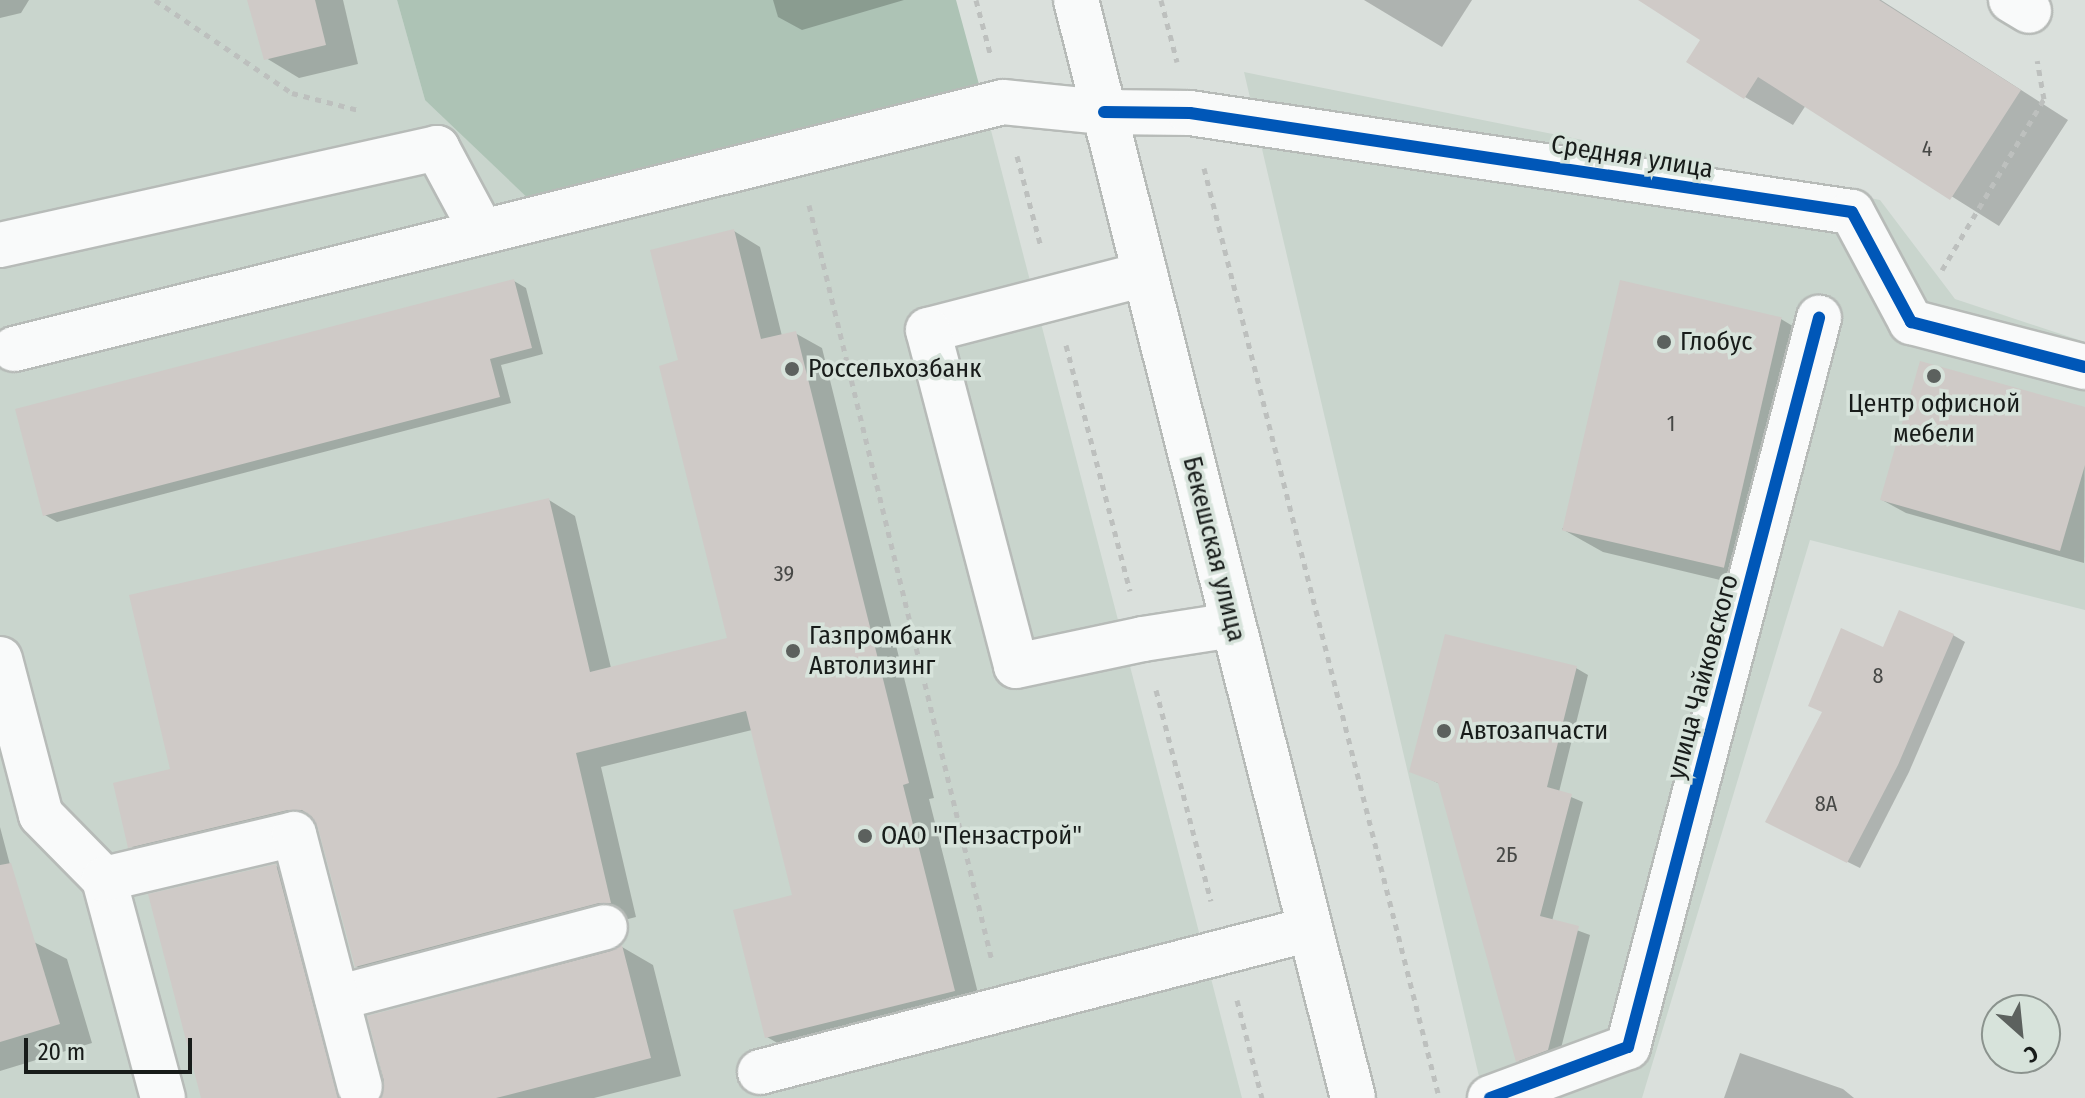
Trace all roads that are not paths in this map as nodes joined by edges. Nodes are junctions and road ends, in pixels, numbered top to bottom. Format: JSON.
{"nodes":[{"id":1,"x":1076,"y":0,"type":"edge"},
{"id":2,"x":1104,"y":112,"type":"junction"},
{"id":3,"x":482,"y":232,"type":"junction"},
{"id":4,"x":0,"y":245,"type":"edge"},
{"id":5,"x":1145,"y":274,"type":"junction"},
{"id":6,"x":1819,"y":318,"type":"dead end"},
{"id":7,"x":14,"y":349,"type":"dead end"},
{"id":8,"x":2085,"y":367,"type":"edge"},
{"id":9,"x":1233,"y":625,"type":"junction"},
{"id":10,"x":0,"y":659,"type":"edge"},
{"id":11,"x":104,"y":879,"type":"junction"},
{"id":12,"x":605,"y":927,"type":"dead end"},
{"id":13,"x":1310,"y":929,"type":"junction"},
{"id":14,"x":337,"y":998,"type":"junction"},
{"id":15,"x":760,"y":1072,"type":"dead end"},
{"id":16,"x":360,"y":1087,"type":"dead end"},
{"id":17,"x":163,"y":1098,"type":"edge"},
{"id":18,"x":1353,"y":1098,"type":"edge"},
{"id":19,"x":1490,"y":1098,"type":"edge"}],
"edges":[{"from":1,"to":2,"type":"street","name":"Бекешская улица"},
{"from":2,"to":3,"type":"street","name":"Средняя улица"},
{"from":2,"to":5,"type":"street","name":"Бекешская улица"},
{"from":2,"to":8,"type":"street","name":"Средняя улица"},
{"from":3,"to":4,"type":"street"},
{"from":3,"to":7,"type":"street","name":"Средняя улица"},
{"from":5,"to":9,"type":"street","name":"Бекешская улица"},
{"from":5,"to":9,"type":"street"},
{"from":6,"to":19,"type":"street","name":"улица Чайковского"},
{"from":9,"to":13,"type":"street","name":"Бекешская улица"},
{"from":10,"to":11,"type":"street"},
{"from":11,"to":14,"type":"street"},
{"from":11,"to":17,"type":"street"},
{"from":12,"to":14,"type":"street"},
{"from":13,"to":15,"type":"street"},
{"from":13,"to":18,"type":"street","name":"Бекешская улица"},
{"from":14,"to":16,"type":"street"}]}
